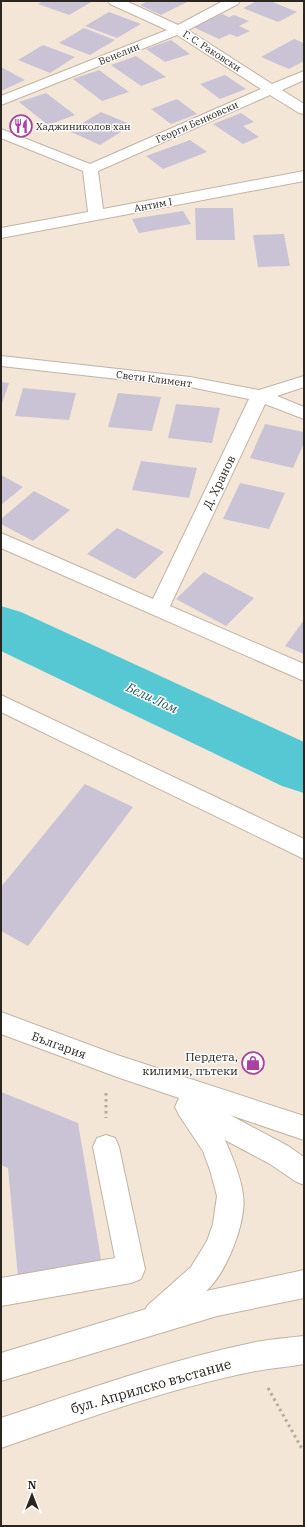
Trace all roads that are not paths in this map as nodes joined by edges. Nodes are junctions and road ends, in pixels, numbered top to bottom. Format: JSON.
{"nodes":[{"id":1,"x":115,"y":1,"type":"edge"},
{"id":2,"x":233,"y":1,"type":"edge"},
{"id":3,"x":178,"y":30,"type":"junction"},
{"id":4,"x":304,"y":76,"type":"edge"},
{"id":5,"x":271,"y":89,"type":"junction"},
{"id":6,"x":1,"y":100,"type":"edge"},
{"id":7,"x":304,"y":110,"type":"edge"},
{"id":8,"x":1,"y":133,"type":"edge"},
{"id":9,"x":90,"y":169,"type":"junction"},
{"id":10,"x":304,"y":176,"type":"edge"},
{"id":11,"x":96,"y":216,"type":"junction"},
{"id":12,"x":1,"y":233,"type":"edge"},
{"id":13,"x":1,"y":361,"type":"edge"},
{"id":14,"x":304,"y":382,"type":"edge"},
{"id":15,"x":260,"y":396,"type":"junction"},
{"id":16,"x":304,"y":413,"type":"edge"},
{"id":17,"x":1,"y":540,"type":"edge"},
{"id":18,"x":158,"y":609,"type":"junction"},
{"id":19,"x":304,"y":673,"type":"edge"},
{"id":20,"x":1,"y":703,"type":"edge"},
{"id":21,"x":304,"y":850,"type":"edge"},
{"id":22,"x":1,"y":1023,"type":"edge"},
{"id":23,"x":117,"y":1066,"type":"junction"},
{"id":24,"x":188,"y":1107,"type":"junction"},
{"id":25,"x":304,"y":1128,"type":"edge"},
{"id":26,"x":106,"y":1147,"type":"dead end"},
{"id":27,"x":304,"y":1172,"type":"edge"},
{"id":28,"x":304,"y":1284,"type":"edge"},
{"id":29,"x":1,"y":1292,"type":"edge"},
{"id":30,"x":152,"y":1321,"type":"junction"},
{"id":31,"x":304,"y":1350,"type":"edge"},
{"id":32,"x":1,"y":1367,"type":"edge"},
{"id":33,"x":1,"y":1433,"type":"edge"}],
"edges":[{"from":1,"to":3,"type":"street","name":"Г. С. Раковски"},
{"from":2,"to":3,"type":"street","name":"Венелин"},
{"from":3,"to":5,"type":"street","name":"Г. С. Раковски"},
{"from":3,"to":6,"type":"street","name":"Венелин"},
{"from":4,"to":5,"type":"street","name":"Георги Бенковски"},
{"from":5,"to":7,"type":"street","name":"Г. С. Раковски"},
{"from":5,"to":9,"type":"street","name":"Георги Бенковски"},
{"from":8,"to":9,"type":"street"},
{"from":9,"to":11,"type":"street"},
{"from":10,"to":11,"type":"street","name":"Антим I"},
{"from":11,"to":12,"type":"street","name":"Антим I"},
{"from":13,"to":15,"type":"street","name":"Свети Климент"},
{"from":14,"to":15,"type":"street"},
{"from":15,"to":16,"type":"street","name":"Свети Климент"},
{"from":15,"to":18,"type":"street","name":"Д. Хранов"},
{"from":17,"to":18,"type":"street"},
{"from":18,"to":19,"type":"street"},
{"from":20,"to":21,"type":"street"},
{"from":22,"to":23,"type":"street","name":"България"},
{"from":23,"to":24,"type":"street"},
{"from":23,"to":25,"type":"street"},
{"from":24,"to":27,"type":"street"},
{"from":24,"to":30,"type":"street"},
{"from":26,"to":29,"type":"street"},
{"from":28,"to":30,"type":"street"},
{"from":30,"to":32,"type":"street"},
{"from":31,"to":33,"type":"street","name":"бул. Априлско въстание"}]}
